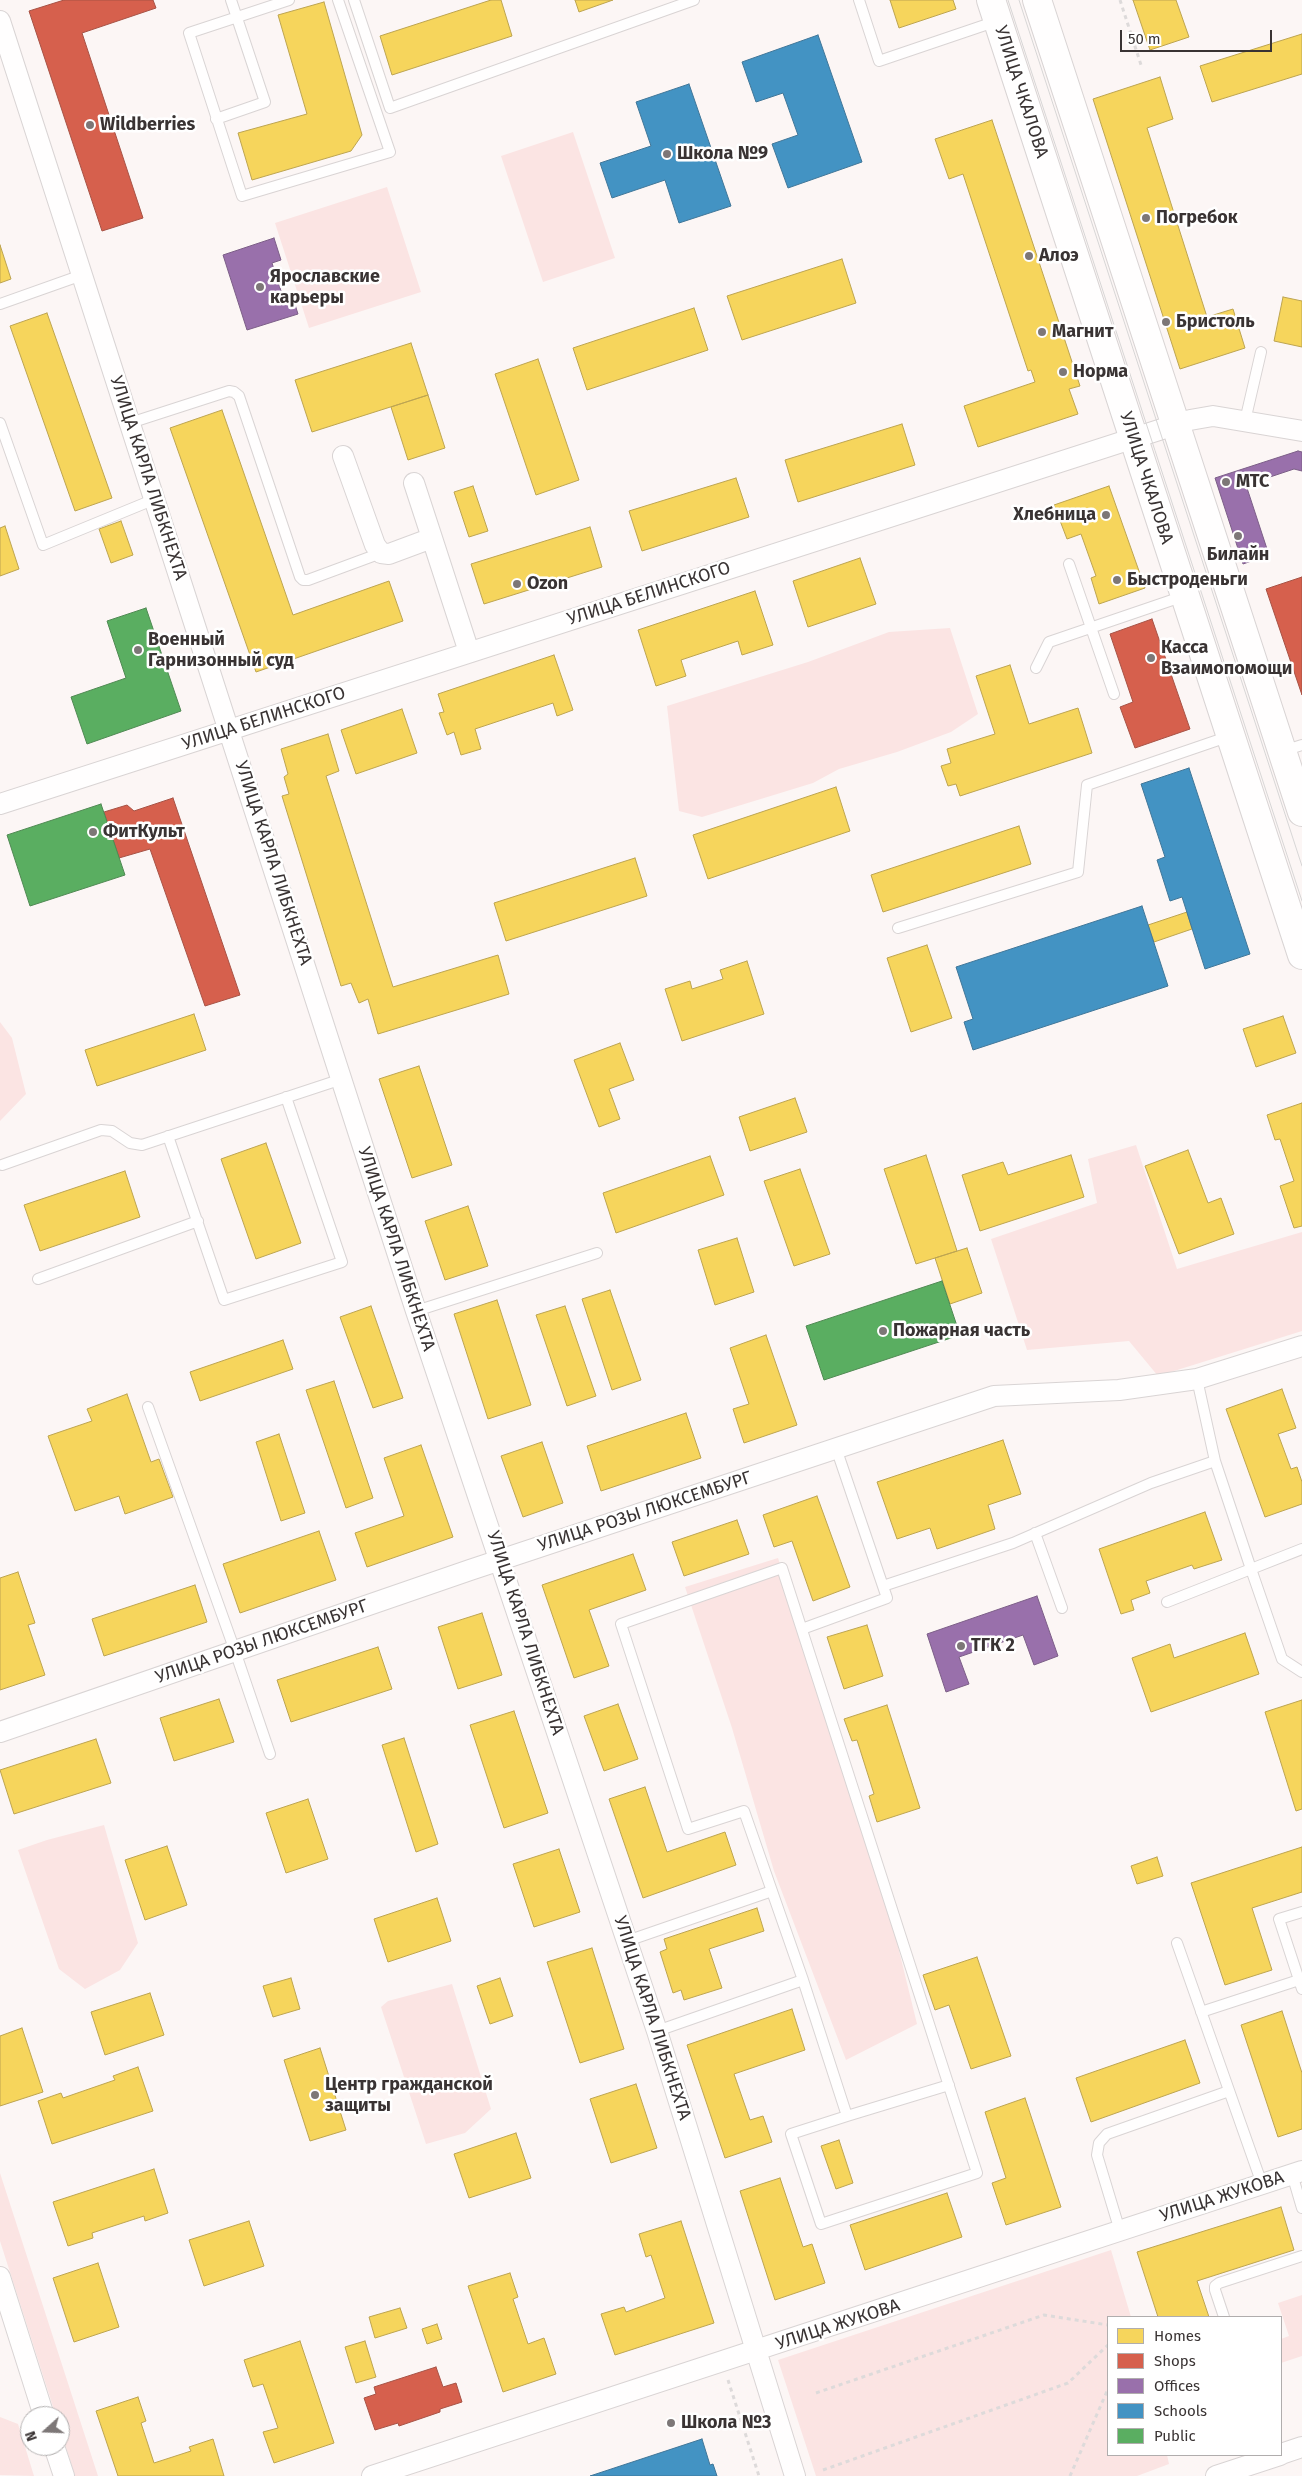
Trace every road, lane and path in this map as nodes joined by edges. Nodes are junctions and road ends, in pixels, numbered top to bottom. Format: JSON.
{"nodes":[{"id":1,"x":231,"y":0,"type":"edge"},
{"id":2,"x":288,"y":0,"type":"edge"},
{"id":3,"x":338,"y":0,"type":"edge"},
{"id":4,"x":354,"y":0,"type":"edge"},
{"id":5,"x":694,"y":0,"type":"edge"},
{"id":6,"x":859,"y":0,"type":"edge"},
{"id":7,"x":1037,"y":0,"type":"edge"},
{"id":8,"x":1120,"y":0,"type":"edge"},
{"id":9,"x":994,"y":10,"type":"edge"},
{"id":10,"x":237,"y":17,"type":"junction"},
{"id":11,"x":0,"y":21,"type":"edge"},
{"id":12,"x":1142,"y":68,"type":"dead end"},
{"id":13,"x":216,"y":119,"type":"junction"},
{"id":14,"x":82,"y":275,"type":"junction"},
{"id":15,"x":0,"y":304,"type":"edge"},
{"id":16,"x":1261,"y":352,"type":"dead end"},
{"id":17,"x":1245,"y":421,"type":"junction"},
{"id":18,"x":0,"y":423,"type":"edge"},
{"id":19,"x":130,"y":423,"type":"junction"},
{"id":20,"x":1176,"y":424,"type":"junction"},
{"id":21,"x":1302,"y":431,"type":"edge"},
{"id":22,"x":1133,"y":438,"type":"junction"},
{"id":23,"x":343,"y":456,"type":"dead end"},
{"id":24,"x":414,"y":483,"type":"dead end"},
{"id":25,"x":155,"y":499,"type":"junction"},
{"id":26,"x":432,"y":538,"type":"junction"},
{"id":27,"x":381,"y":553,"type":"junction"},
{"id":28,"x":1069,"y":564,"type":"dead end"},
{"id":29,"x":1185,"y":595,"type":"junction"},
{"id":30,"x":1091,"y":628,"type":"junction"},
{"id":31,"x":469,"y":652,"type":"junction"},
{"id":32,"x":1036,"y":668,"type":"dead end"},
{"id":33,"x":1114,"y":694,"type":"dead end"},
{"id":34,"x":230,"y":729,"type":"junction"},
{"id":35,"x":1230,"y":736,"type":"junction"},
{"id":36,"x":1292,"y":748,"type":"edge"},
{"id":37,"x":0,"y":804,"type":"edge"},
{"id":38,"x":1302,"y":812,"type":"edge"},
{"id":39,"x":898,"y":928,"type":"dead end"},
{"id":40,"x":1302,"y":955,"type":"edge"},
{"id":41,"x":342,"y":1079,"type":"junction"},
{"id":42,"x":286,"y":1097,"type":"junction"},
{"id":43,"x":168,"y":1136,"type":"junction"},
{"id":44,"x":2,"y":1165,"type":"dead end"},
{"id":45,"x":198,"y":1221,"type":"junction"},
{"id":46,"x":597,"y":1253,"type":"dead end"},
{"id":47,"x":38,"y":1279,"type":"dead end"},
{"id":48,"x":416,"y":1311,"type":"junction"},
{"id":49,"x":1302,"y":1346,"type":"edge"},
{"id":50,"x":1197,"y":1379,"type":"junction"},
{"id":51,"x":148,"y":1407,"type":"dead end"},
{"id":52,"x":836,"y":1448,"type":"junction"},
{"id":53,"x":1216,"y":1461,"type":"junction"},
{"id":54,"x":1036,"y":1534,"type":"junction"},
{"id":55,"x":1302,"y":1549,"type":"edge"},
{"id":56,"x":500,"y":1560,"type":"junction"},
{"id":57,"x":1251,"y":1569,"type":"junction"},
{"id":58,"x":883,"y":1586,"type":"junction"},
{"id":59,"x":1167,"y":1602,"type":"dead end"},
{"id":60,"x":1062,"y":1608,"type":"dead end"},
{"id":61,"x":802,"y":1629,"type":"junction"},
{"id":62,"x":236,"y":1651,"type":"junction"},
{"id":63,"x":1302,"y":1672,"type":"edge"},
{"id":64,"x":0,"y":1732,"type":"edge"},
{"id":65,"x":270,"y":1754,"type":"dead end"},
{"id":66,"x":772,"y":1891,"type":"junction"},
{"id":67,"x":1302,"y":1912,"type":"edge"},
{"id":68,"x":627,"y":1941,"type":"junction"},
{"id":69,"x":1177,"y":1943,"type":"dead end"},
{"id":70,"x":803,"y":1980,"type":"junction"},
{"id":71,"x":1300,"y":1985,"type":"edge"},
{"id":72,"x":1201,"y":2012,"type":"junction"},
{"id":73,"x":657,"y":2031,"type":"junction"},
{"id":74,"x":949,"y":2085,"type":"junction"},
{"id":75,"x":1229,"y":2091,"type":"junction"},
{"id":76,"x":847,"y":2116,"type":"junction"},
{"id":77,"x":1297,"y":2172,"type":"edge"},
{"id":78,"x":1262,"y":2184,"type":"junction"},
{"id":79,"x":1302,"y":2208,"type":"edge"},
{"id":80,"x":1120,"y":2231,"type":"junction"},
{"id":81,"x":1302,"y":2256,"type":"edge"},
{"id":82,"x":0,"y":2278,"type":"edge"},
{"id":83,"x":1224,"y":2316,"type":"edge"},
{"id":84,"x":1107,"y":2325,"type":"edge"},
{"id":85,"x":1107,"y":2346,"type":"edge"},
{"id":86,"x":755,"y":2352,"type":"junction"},
{"id":87,"x":728,"y":2380,"type":"dead end"},
{"id":88,"x":1107,"y":2391,"type":"edge"},
{"id":89,"x":816,"y":2393,"type":"dead end"},
{"id":90,"x":41,"y":2406,"type":"edge"},
{"id":91,"x":1302,"y":2447,"type":"edge"},
{"id":92,"x":1282,"y":2454,"type":"edge"},
{"id":93,"x":57,"y":2456,"type":"edge"},
{"id":94,"x":1277,"y":2456,"type":"edge"},
{"id":95,"x":823,"y":2470,"type":"dead end"},
{"id":96,"x":64,"y":2476,"type":"edge"},
{"id":97,"x":372,"y":2476,"type":"edge"},
{"id":98,"x":759,"y":2476,"type":"edge"},
{"id":99,"x":795,"y":2476,"type":"edge"},
{"id":100,"x":1070,"y":2476,"type":"edge"},
{"id":101,"x":1216,"y":2476,"type":"edge"}],
"edges":[{"from":1,"to":10,"type":"lane"},
{"from":2,"to":10,"type":"lane"},
{"from":3,"to":13,"type":"lane"},
{"from":4,"to":5,"type":"lane"},
{"from":6,"to":9,"type":"lane"},
{"from":7,"to":20,"type":"main road"},
{"from":8,"to":12,"type":"path"},
{"from":9,"to":22,"type":"main road","name":"УЛИЦА ЧКАЛОВА"},
{"from":10,"to":13,"type":"lane"},
{"from":10,"to":13,"type":"lane"},
{"from":11,"to":14,"type":"street","name":"УЛИЦА КАРЛА ЛИБКНЕХТА"},
{"from":14,"to":15,"type":"lane"},
{"from":14,"to":19,"type":"street","name":"УЛИЦА КАРЛА ЛИБКНЕХТА"},
{"from":16,"to":17,"type":"lane"},
{"from":17,"to":20,"type":"street","name":"УЛИЦА БЕЛИНСКОГО"},
{"from":17,"to":21,"type":"street","name":"УЛИЦА БЕЛИНСКОГО"},
{"from":18,"to":25,"type":"lane"},
{"from":19,"to":25,"type":"street","name":"УЛИЦА КАРЛА ЛИБКНЕХТА"},
{"from":19,"to":27,"type":"lane"},
{"from":20,"to":22,"type":"street","name":"УЛИЦА БЕЛИНСКОГО"},
{"from":20,"to":36,"type":"main road"},
{"from":22,"to":29,"type":"main road","name":"УЛИЦА ЧКАЛОВА"},
{"from":22,"to":31,"type":"street","name":"УЛИЦА БЕЛИНСКОГО"},
{"from":23,"to":27,"type":"street"},
{"from":24,"to":26,"type":"street"},
{"from":25,"to":34,"type":"street","name":"УЛИЦА КАРЛА ЛИБКНЕХТА"},
{"from":26,"to":27,"type":"street"},
{"from":26,"to":31,"type":"street"},
{"from":28,"to":30,"type":"lane"},
{"from":29,"to":30,"type":"lane"},
{"from":29,"to":35,"type":"main road","name":"УЛИЦА ЧКАЛОВА"},
{"from":30,"to":32,"type":"lane"},
{"from":30,"to":33,"type":"lane"},
{"from":31,"to":34,"type":"street","name":"УЛИЦА БЕЛИНСКОГО"},
{"from":34,"to":37,"type":"street","name":"УЛИЦА БЕЛИНСКОГО"},
{"from":34,"to":41,"type":"street","name":"УЛИЦА КАРЛА ЛИБКНЕХТА"},
{"from":35,"to":39,"type":"lane"},
{"from":35,"to":40,"type":"main road","name":"УЛИЦА ЧКАЛОВА"},
{"from":36,"to":38,"type":"main road"},
{"from":41,"to":42,"type":"lane"},
{"from":41,"to":48,"type":"street","name":"УЛИЦА КАРЛА ЛИБКНЕХТА"},
{"from":42,"to":43,"type":"lane"},
{"from":42,"to":45,"type":"lane"},
{"from":43,"to":44,"type":"lane"},
{"from":43,"to":45,"type":"lane"},
{"from":45,"to":47,"type":"lane"},
{"from":46,"to":48,"type":"lane"},
{"from":48,"to":56,"type":"street","name":"УЛИЦА КАРЛА ЛИБКНЕХТА"},
{"from":49,"to":50,"type":"street","name":"УЛИЦА РОЗЫ ЛЮКСЕМБУРГ"},
{"from":50,"to":52,"type":"street","name":"УЛИЦА РОЗЫ ЛЮКСЕМБУРГ"},
{"from":50,"to":53,"type":"lane"},
{"from":51,"to":62,"type":"lane"},
{"from":52,"to":56,"type":"street","name":"УЛИЦА РОЗЫ ЛЮКСЕМБУРГ"},
{"from":52,"to":58,"type":"lane"},
{"from":53,"to":54,"type":"lane"},
{"from":53,"to":57,"type":"lane"},
{"from":54,"to":58,"type":"lane"},
{"from":54,"to":60,"type":"lane"},
{"from":55,"to":57,"type":"lane"},
{"from":56,"to":62,"type":"street","name":"УЛИЦА РОЗЫ ЛЮКСЕМБУРГ"},
{"from":56,"to":68,"type":"street","name":"УЛИЦА КАРЛА ЛИБКНЕХТА"},
{"from":57,"to":59,"type":"lane"},
{"from":57,"to":63,"type":"lane"},
{"from":58,"to":61,"type":"lane"},
{"from":61,"to":66,"type":"lane"},
{"from":61,"to":74,"type":"lane"},
{"from":62,"to":64,"type":"street","name":"УЛИЦА РОЗЫ ЛЮКСЕМБУРГ"},
{"from":62,"to":65,"type":"lane"},
{"from":66,"to":68,"type":"lane"},
{"from":66,"to":70,"type":"lane"},
{"from":67,"to":71,"type":"lane"},
{"from":68,"to":73,"type":"street","name":"УЛИЦА КАРЛА ЛИБКНЕХТА"},
{"from":69,"to":72,"type":"lane"},
{"from":70,"to":73,"type":"lane"},
{"from":70,"to":76,"type":"lane"},
{"from":71,"to":72,"type":"lane"},
{"from":72,"to":75,"type":"lane"},
{"from":73,"to":86,"type":"street","name":"УЛИЦА КАРЛА ЛИБКНЕХТА"},
{"from":74,"to":76,"type":"lane"},
{"from":74,"to":76,"type":"lane"},
{"from":75,"to":78,"type":"lane"},
{"from":75,"to":80,"type":"lane"},
{"from":77,"to":78,"type":"street","name":"УЛИЦА ЖУКОВА"},
{"from":77,"to":79,"type":"lane"},
{"from":78,"to":80,"type":"street","name":"УЛИЦА ЖУКОВА"},
{"from":80,"to":86,"type":"street","name":"УЛИЦА ЖУКОВА"},
{"from":81,"to":83,"type":"lane"},
{"from":82,"to":90,"type":"street"},
{"from":84,"to":89,"type":"path"},
{"from":85,"to":95,"type":"path"},
{"from":86,"to":97,"type":"street","name":"УЛИЦА ЖУКОВА"},
{"from":86,"to":99,"type":"street","name":"УЛИЦА КАРЛА ЛИБКНЕХТА"},
{"from":87,"to":98,"type":"path"},
{"from":88,"to":100,"type":"path"},
{"from":91,"to":92,"type":"street"},
{"from":93,"to":96,"type":"street"},
{"from":94,"to":101,"type":"street"}]}
